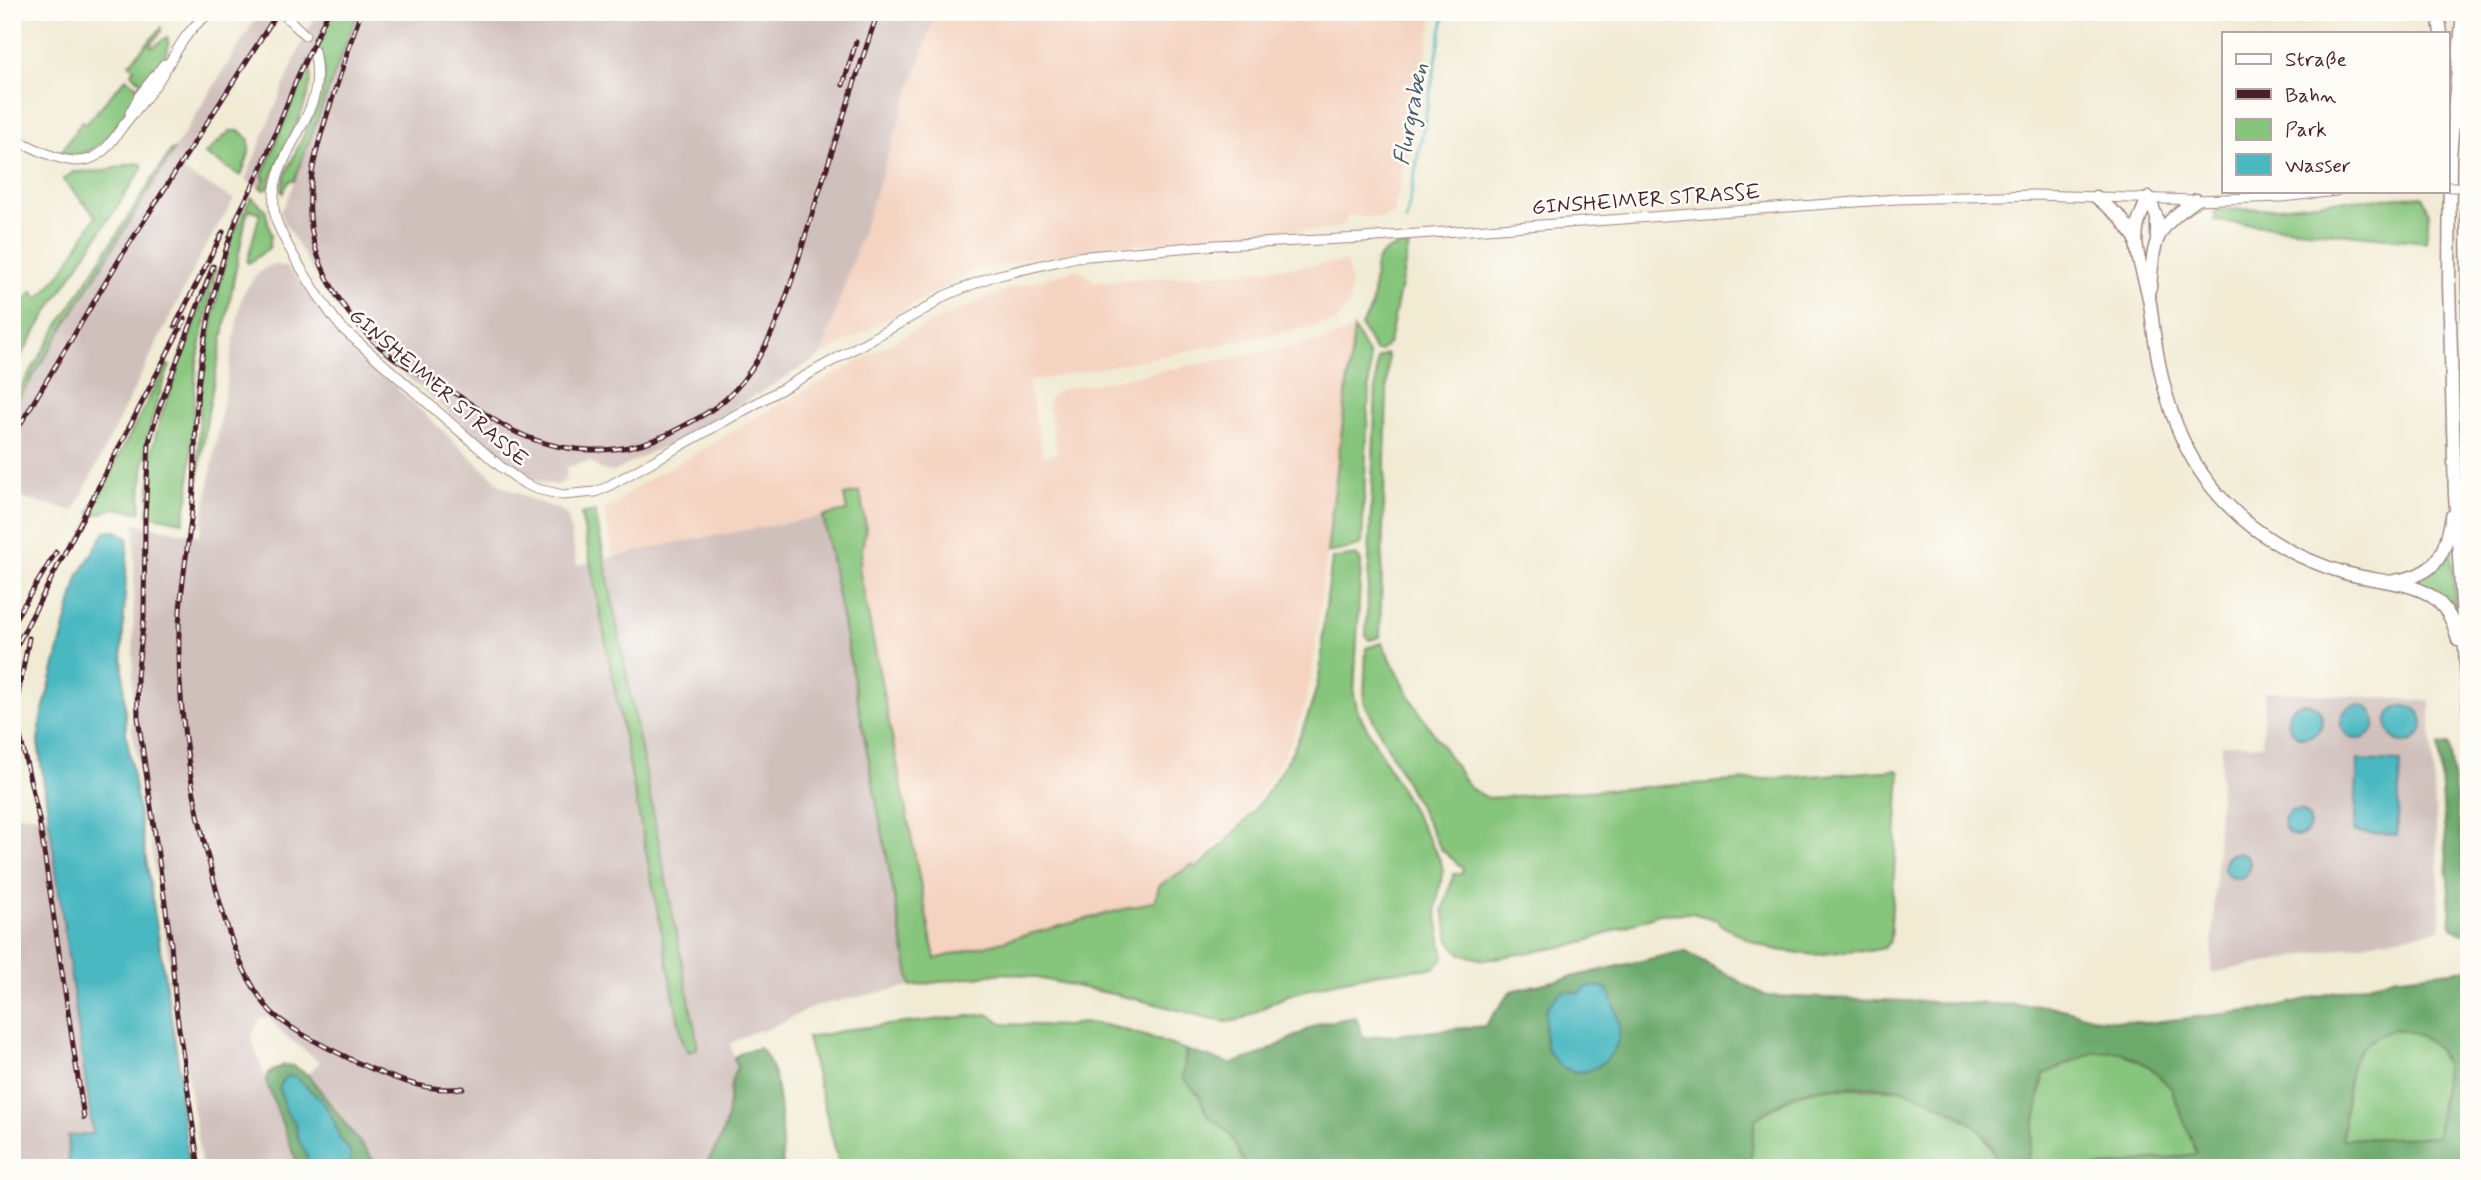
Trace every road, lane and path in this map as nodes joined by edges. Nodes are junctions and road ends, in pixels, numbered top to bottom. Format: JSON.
{"nodes":[{"id":1,"x":212,"y":12,"type":"edge"},
{"id":2,"x":2438,"y":12,"type":"edge"},
{"id":3,"x":2463,"y":12,"type":"edge"},
{"id":4,"x":282,"y":13,"type":"edge"},
{"id":5,"x":2441,"y":32,"type":"edge"},
{"id":6,"x":305,"y":35,"type":"dead end"},
{"id":7,"x":314,"y":51,"type":"dead end"},
{"id":8,"x":12,"y":138,"type":"edge"},
{"id":9,"x":2450,"y":156,"type":"edge"},
{"id":10,"x":2469,"y":175,"type":"edge"},
{"id":11,"x":2450,"y":187,"type":"edge"},
{"id":12,"x":2469,"y":187,"type":"edge"},
{"id":13,"x":2327,"y":192,"type":"edge"},
{"id":14,"x":2450,"y":192,"type":"edge"},
{"id":15,"x":2096,"y":197,"type":"junction"},
{"id":16,"x":2149,"y":198,"type":"junction"},
{"id":17,"x":2196,"y":200,"type":"junction"},
{"id":18,"x":2157,"y":238,"type":"junction"},
{"id":19,"x":2136,"y":239,"type":"junction"},
{"id":20,"x":2150,"y":299,"type":"junction"},
{"id":21,"x":2469,"y":379,"type":"edge"},
{"id":22,"x":2455,"y":495,"type":"junction"},
{"id":23,"x":2391,"y":581,"type":"junction"},
{"id":24,"x":2467,"y":686,"type":"junction"},
{"id":25,"x":2469,"y":711,"type":"edge"}],
"edges":[{"from":1,"to":8,"type":"main road"},
{"from":2,"to":5,"type":"highway"},
{"from":3,"to":9,"type":"highway"},
{"from":4,"to":6,"type":"main road"},
{"from":7,"to":15,"type":"main road","name":"GINSHEIMER STRASSE"},
{"from":10,"to":21,"type":"highway"},
{"from":11,"to":12,"type":"main road","bridge":true},
{"from":13,"to":17,"type":"main road","name":"GINSHEIMER STRASSE"},
{"from":14,"to":22,"type":"highway"},
{"from":15,"to":16,"type":"main road","name":"GINSHEIMER STRASSE"},
{"from":15,"to":19,"type":"highway"},
{"from":16,"to":17,"type":"main road","name":"GINSHEIMER STRASSE"},
{"from":16,"to":18,"type":"highway"},
{"from":16,"to":19,"type":"highway"},
{"from":17,"to":18,"type":"highway"},
{"from":18,"to":20,"type":"highway"},
{"from":19,"to":20,"type":"highway"},
{"from":20,"to":23,"type":"highway"},
{"from":22,"to":23,"type":"highway"},
{"from":22,"to":24,"type":"highway"},
{"from":23,"to":24,"type":"highway"},
{"from":24,"to":25,"type":"highway"}]}
